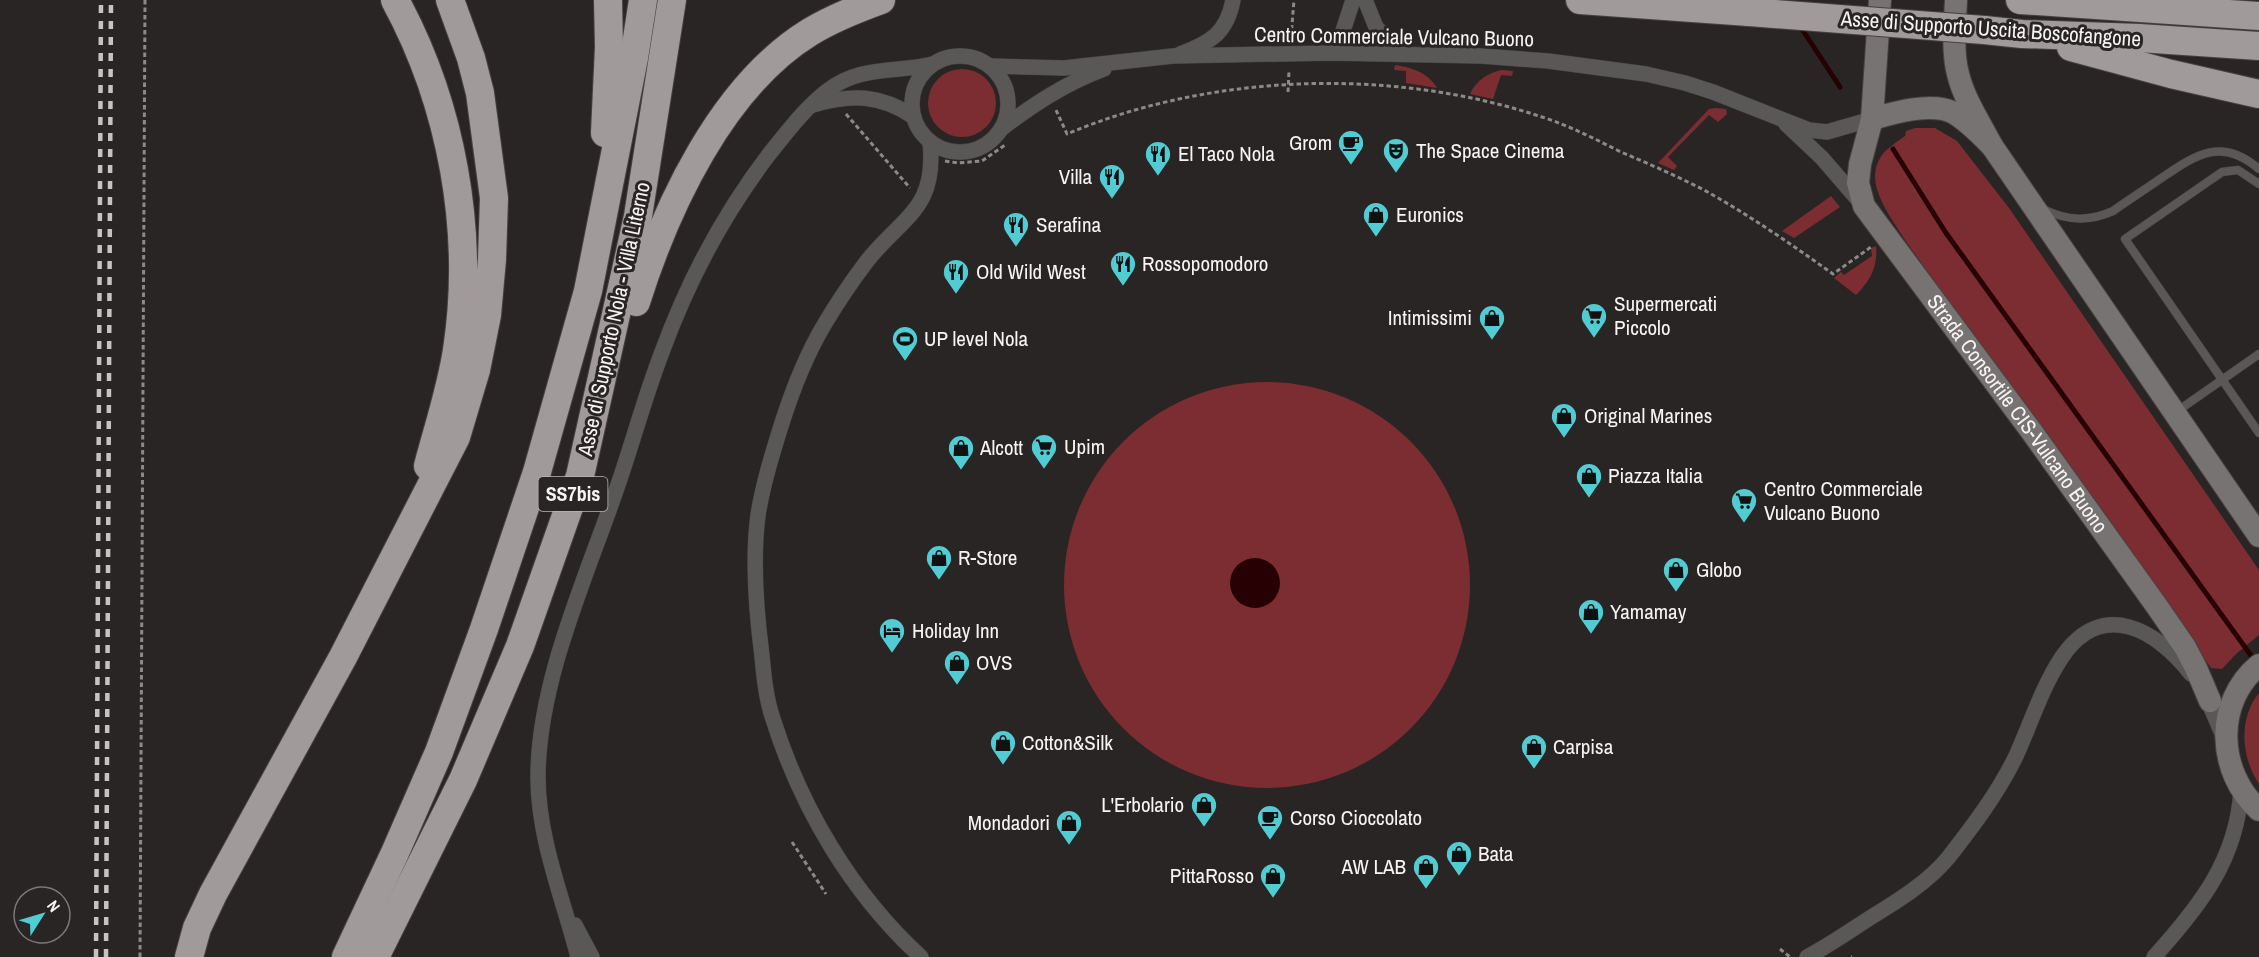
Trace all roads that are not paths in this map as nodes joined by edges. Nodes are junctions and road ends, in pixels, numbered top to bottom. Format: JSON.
{"nodes":[{"id":1,"x":395,"y":0,"type":"edge"},
{"id":2,"x":450,"y":0,"type":"edge"},
{"id":3,"x":608,"y":0,"type":"edge"},
{"id":4,"x":643,"y":0,"type":"edge"},
{"id":5,"x":672,"y":0,"type":"edge"},
{"id":6,"x":881,"y":0,"type":"edge"},
{"id":7,"x":1233,"y":0,"type":"edge"},
{"id":8,"x":1353,"y":0,"type":"edge"},
{"id":9,"x":1365,"y":0,"type":"edge"},
{"id":10,"x":1580,"y":0,"type":"edge"},
{"id":11,"x":1880,"y":0,"type":"edge"},
{"id":12,"x":1956,"y":0,"type":"edge"},
{"id":13,"x":2020,"y":0,"type":"edge"},
{"id":14,"x":2259,"y":16,"type":"edge"},
{"id":15,"x":2022,"y":34,"type":"junction"},
{"id":16,"x":2259,"y":46,"type":"edge"},
{"id":17,"x":1331,"y":53,"type":"junction"},
{"id":18,"x":1401,"y":54,"type":"junction"},
{"id":19,"x":1173,"y":56,"type":"junction"},
{"id":20,"x":1119,"y":63,"type":"junction"},
{"id":21,"x":933,"y":64,"type":"junction"},
{"id":22,"x":990,"y":66,"type":"junction"},
{"id":23,"x":2259,"y":94,"type":"edge"},
{"id":24,"x":810,"y":106,"type":"junction"},
{"id":25,"x":914,"y":117,"type":"junction"},
{"id":26,"x":1872,"y":118,"type":"junction"},
{"id":27,"x":1784,"y":122,"type":"junction"},
{"id":28,"x":1004,"y":136,"type":"junction"},
{"id":29,"x":930,"y":142,"type":"junction"},
{"id":30,"x":1992,"y":146,"type":"junction"},
{"id":31,"x":2259,"y":169,"type":"edge"},
{"id":32,"x":2259,"y":184,"type":"edge"},
{"id":33,"x":2032,"y":203,"type":"junction"},
{"id":34,"x":1864,"y":206,"type":"junction"},
{"id":35,"x":588,"y":291,"type":"junction"},
{"id":36,"x":2259,"y":354,"type":"edge"},
{"id":37,"x":2222,"y":380,"type":"junction"},
{"id":38,"x":2176,"y":412,"type":"junction"},
{"id":39,"x":2259,"y":433,"type":"edge"},
{"id":40,"x":580,"y":476,"type":"junction"},
{"id":41,"x":416,"y":515,"type":"junction"},
{"id":42,"x":2258,"y":532,"type":"edge"},
{"id":43,"x":2252,"y":672,"type":"edge"},
{"id":44,"x":2210,"y":702,"type":"junction"},
{"id":45,"x":2225,"y":740,"type":"junction"},
{"id":46,"x":2241,"y":790,"type":"junction"},
{"id":47,"x":2259,"y":810,"type":"edge"},
{"id":48,"x":564,"y":902,"type":"junction"},
{"id":49,"x":189,"y":957,"type":"edge"},
{"id":50,"x":345,"y":957,"type":"edge"},
{"id":51,"x":375,"y":957,"type":"edge"},
{"id":52,"x":578,"y":957,"type":"edge"},
{"id":53,"x":592,"y":957,"type":"edge"},
{"id":54,"x":921,"y":957,"type":"edge"},
{"id":55,"x":1807,"y":957,"type":"edge"},
{"id":56,"x":2154,"y":957,"type":"edge"}],
"edges":[{"from":1,"to":41,"type":"highway"},
{"from":2,"to":41,"type":"highway"},
{"from":3,"to":35,"type":"highway"},
{"from":4,"to":35,"type":"highway","name":"Asse di Supporto Nola - Villa Literno","number":"SS7bis"},
{"from":5,"to":40,"type":"highway","name":"Asse di Supporto Nola - Villa Literno","number":"SS7bis"},
{"from":6,"to":40,"type":"highway"},
{"from":7,"to":19,"type":"street"},
{"from":8,"to":17,"type":"street"},
{"from":9,"to":18,"type":"street"},
{"from":10,"to":15,"type":"highway","name":"Asse di Supporto Uscita Boscofangone","bridge":true},
{"from":11,"to":26,"type":"street","name":"Strada Consortile CIS-Vulcano Buono"},
{"from":12,"to":30,"type":"street"},
{"from":13,"to":14,"type":"highway","name":"Asse di Supporto Uscita Boscofangone"},
{"from":15,"to":16,"type":"highway","name":"Asse di Supporto Uscita Boscofangone"},
{"from":15,"to":23,"type":"highway"},
{"from":17,"to":18,"type":"street","name":"Centro Commerciale Vulcano Buono"},
{"from":17,"to":19,"type":"street","name":"Centro Commerciale Vulcano Buono"},
{"from":18,"to":27,"type":"street","name":"Centro Commerciale Vulcano Buono"},
{"from":19,"to":20,"type":"street","name":"Centro Commerciale Vulcano Buono"},
{"from":20,"to":22,"type":"street","name":"Centro Commerciale Vulcano Buono"},
{"from":20,"to":28,"type":"street","name":"Centro Commerciale Vulcano Buono"},
{"from":21,"to":22,"type":"street","name":"Centro Commerciale Vulcano Buono"},
{"from":21,"to":24,"type":"street","name":"Centro Commerciale Vulcano Buono"},
{"from":21,"to":25,"type":"street"},
{"from":22,"to":28,"type":"street"},
{"from":24,"to":25,"type":"street"},
{"from":24,"to":48,"type":"street","name":"Centro Commerciale Vulcano Buono"},
{"from":25,"to":29,"type":"street"},
{"from":26,"to":27,"type":"street","name":"Centro Commerciale Vulcano Buono"},
{"from":26,"to":30,"type":"street"},
{"from":26,"to":34,"type":"street","name":"Strada Consortile CIS-Vulcano Buono"},
{"from":27,"to":34,"type":"street"},
{"from":28,"to":29,"type":"street","name":"Centro Commerciale Vulcano Buono"},
{"from":29,"to":54,"type":"street"},
{"from":30,"to":33,"type":"street"},
{"from":31,"to":33,"type":"lane"},
{"from":32,"to":37,"type":"lane"},
{"from":33,"to":38,"type":"street"},
{"from":34,"to":44,"type":"street","name":"Strada Consortile CIS-Vulcano Buono"},
{"from":35,"to":50,"type":"highway","name":"Asse di Supporto Nola - Villa Literno","number":"SS7bis"},
{"from":36,"to":37,"type":"lane"},
{"from":37,"to":38,"type":"lane"},
{"from":37,"to":39,"type":"lane"},
{"from":38,"to":42,"type":"street"},
{"from":40,"to":51,"type":"highway","name":"Asse di Supporto Nola - Villa Literno","number":"SS7bis"},
{"from":41,"to":49,"type":"highway"},
{"from":43,"to":45,"type":"street"},
{"from":44,"to":45,"type":"street"},
{"from":44,"to":55,"type":"street"},
{"from":45,"to":46,"type":"street"},
{"from":46,"to":47,"type":"street"},
{"from":46,"to":56,"type":"street"},
{"from":48,"to":52,"type":"street"},
{"from":48,"to":53,"type":"street"}]}
